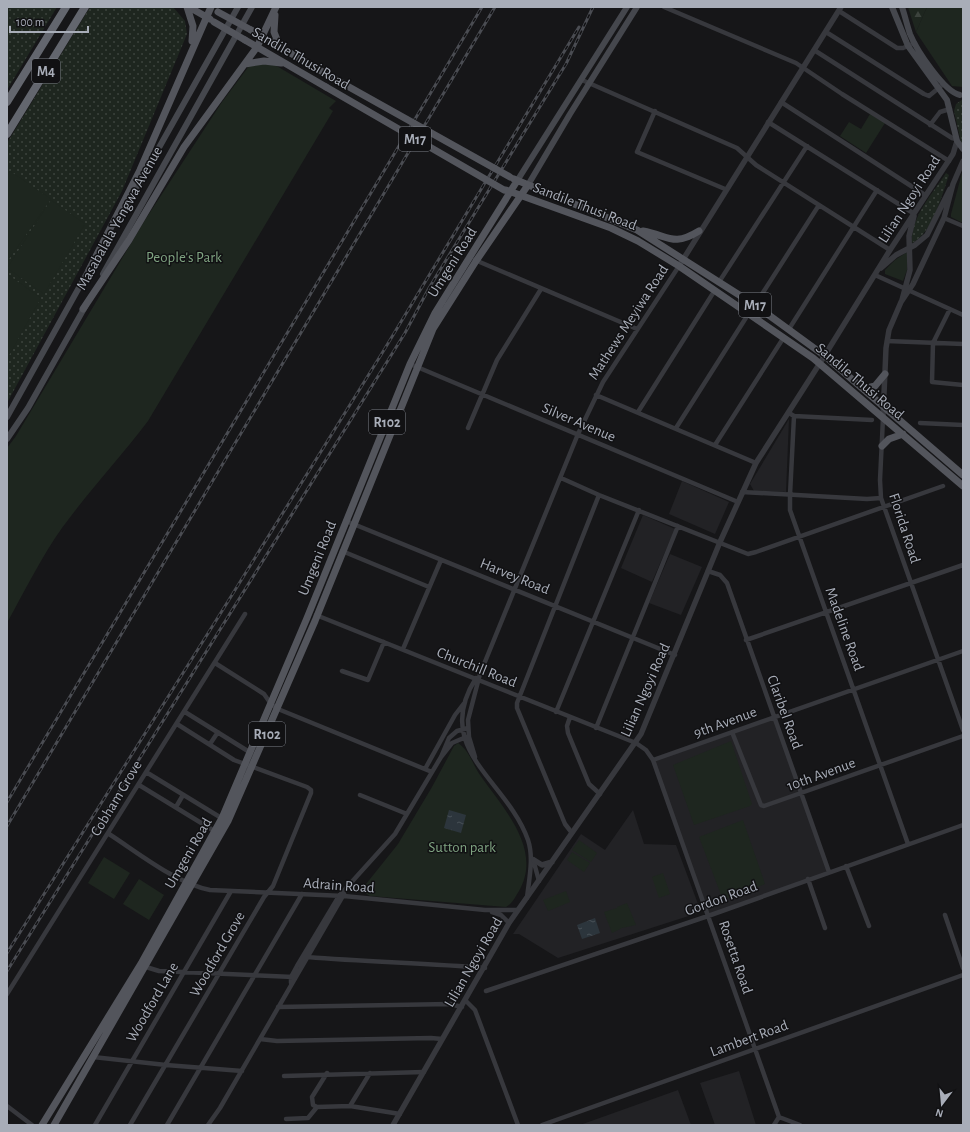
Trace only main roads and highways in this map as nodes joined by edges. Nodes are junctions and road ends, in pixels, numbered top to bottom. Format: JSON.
{"nodes":[{"id":1,"x":66,"y":7,"type":"edge"},
{"id":2,"x":85,"y":7,"type":"edge"},
{"id":3,"x":188,"y":7,"type":"edge"},
{"id":4,"x":211,"y":7,"type":"edge"},
{"id":5,"x":238,"y":7,"type":"edge"},
{"id":6,"x":252,"y":7,"type":"edge"},
{"id":7,"x":276,"y":7,"type":"edge"},
{"id":8,"x":627,"y":7,"type":"edge"},
{"id":9,"x":638,"y":7,"type":"edge"},
{"id":10,"x":892,"y":7,"type":"edge"},
{"id":11,"x":902,"y":7,"type":"edge"},
{"id":12,"x":206,"y":17,"type":"junction"},
{"id":13,"x":262,"y":37,"type":"junction"},
{"id":14,"x":257,"y":47,"type":"junction"},
{"id":15,"x":280,"y":47,"type":"junction"},
{"id":16,"x":245,"y":64,"type":"junction"},
{"id":17,"x":285,"y":64,"type":"junction"},
{"id":18,"x":182,"y":72,"type":"junction"},
{"id":19,"x":941,"y":86,"type":"junction"},
{"id":20,"x":961,"y":94,"type":"edge"},
{"id":21,"x":7,"y":102,"type":"edge"},
{"id":22,"x":950,"y":109,"type":"junction"},
{"id":23,"x":7,"y":134,"type":"edge"},
{"id":24,"x":963,"y":149,"type":"edge"},
{"id":25,"x":517,"y":181,"type":"junction"},
{"id":26,"x":528,"y":185,"type":"junction"},
{"id":27,"x":507,"y":191,"type":"junction"},
{"id":28,"x":521,"y":196,"type":"junction"},
{"id":29,"x":637,"y":230,"type":"junction"},
{"id":30,"x":699,"y":231,"type":"road end"},
{"id":31,"x":473,"y":259,"type":"junction"},
{"id":32,"x":89,"y":270,"type":"junction"},
{"id":33,"x":83,"y":310,"type":"junction"},
{"id":34,"x":885,"y":374,"type":"road end"},
{"id":35,"x":861,"y":386,"type":"junction"},
{"id":36,"x":7,"y":417,"type":"edge"},
{"id":37,"x":903,"y":434,"type":"junction"},
{"id":38,"x":7,"y":439,"type":"edge"},
{"id":39,"x":882,"y":446,"type":"road end"},
{"id":40,"x":963,"y":475,"type":"edge"},
{"id":41,"x":963,"y":486,"type":"edge"},
{"id":42,"x":350,"y":522,"type":"junction"},
{"id":43,"x":293,"y":652,"type":"junction"},
{"id":44,"x":300,"y":655,"type":"junction"},
{"id":45,"x":254,"y":754,"type":"junction"},
{"id":46,"x":225,"y":820,"type":"junction"},
{"id":47,"x":189,"y":883,"type":"junction"},
{"id":48,"x":42,"y":1125,"type":"edge"},
{"id":49,"x":54,"y":1125,"type":"edge"}],
"edges":[{"from":1,"to":21,"type":"highway","number":"M4"},
{"from":2,"to":23,"type":"highway","number":"M4"},
{"from":3,"to":12,"type":"main road","name":"Sandile Thusi Road","number":"M17"},
{"from":3,"to":18,"type":"main road"},
{"from":4,"to":12,"type":"main road"},
{"from":4,"to":13,"type":"main road","name":"Sandile Thusi Road","number":"M17","bridge":true},
{"from":5,"to":32,"type":"main road","name":"Masabalala Yengwa Avenue"},
{"from":6,"to":33,"type":"main road","name":"Masabalala Yengwa Avenue"},
{"from":7,"to":13,"type":"main road"},
{"from":7,"to":15,"type":"main road"},
{"from":8,"to":25,"type":"main road","name":"Umgeni Road","number":"R102"},
{"from":9,"to":26,"type":"main road","name":"Umgeni Road","number":"R102"},
{"from":10,"to":19,"type":"main road"},
{"from":11,"to":19,"type":"main road"},
{"from":12,"to":14,"type":"main road","name":"Sandile Thusi Road","number":"M17","bridge":true},
{"from":12,"to":18,"type":"main road"},
{"from":13,"to":14,"type":"main road"},
{"from":13,"to":15,"type":"main road","name":"Sandile Thusi Road","number":"M17"},
{"from":14,"to":16,"type":"main road"},
{"from":14,"to":17,"type":"main road","name":"Sandile Thusi Road","number":"M17"},
{"from":15,"to":25,"type":"main road","name":"Sandile Thusi Road","number":"M17","bridge":true},
{"from":16,"to":17,"type":"main road"},
{"from":16,"to":33,"type":"main road"},
{"from":17,"to":27,"type":"main road","name":"Sandile Thusi Road","number":"M17","bridge":true},
{"from":18,"to":32,"type":"main road"},
{"from":19,"to":20,"type":"main road"},
{"from":19,"to":22,"type":"main road"},
{"from":20,"to":22,"type":"main road"},
{"from":22,"to":24,"type":"main road"},
{"from":25,"to":26,"type":"main road","name":"Sandile Thusi Road","number":"M17"},
{"from":25,"to":27,"type":"main road","name":"Umgeni Road","number":"R102"},
{"from":26,"to":28,"type":"main road","name":"Umgeni Road","number":"R102"},
{"from":26,"to":29,"type":"main road","name":"Sandile Thusi Road","number":"M17"},
{"from":27,"to":28,"type":"main road","name":"Sandile Thusi Road","number":"M17"},
{"from":27,"to":31,"type":"main road","name":"Umgeni Road","number":"R102"},
{"from":28,"to":31,"type":"main road","name":"Umgeni Road","number":"R102"},
{"from":28,"to":37,"type":"main road","name":"Sandile Thusi Road","number":"M17"},
{"from":29,"to":30,"type":"main road"},
{"from":29,"to":35,"type":"main road","name":"Sandile Thusi Road","number":"M17"},
{"from":31,"to":42,"type":"main road","name":"Umgeni Road","number":"R102"},
{"from":32,"to":36,"type":"main road","name":"Masabalala Yengwa Avenue"},
{"from":33,"to":38,"type":"main road","name":"Masabalala Yengwa Avenue"},
{"from":34,"to":35,"type":"main road"},
{"from":35,"to":40,"type":"main road","name":"Sandile Thusi Road","number":"M17"},
{"from":37,"to":39,"type":"main road"},
{"from":37,"to":41,"type":"main road","name":"Sandile Thusi Road","number":"M17"},
{"from":42,"to":43,"type":"main road","name":"Umgeni Road","number":"R102"},
{"from":42,"to":44,"type":"main road","name":"Umgeni Road","number":"R102"},
{"from":43,"to":44,"type":"main road"},
{"from":43,"to":45,"type":"main road","name":"Umgeni Road","number":"R102"},
{"from":44,"to":45,"type":"main road","name":"Umgeni Road","number":"R102"},
{"from":45,"to":46,"type":"main road","name":"Umgeni Road","number":"R102"},
{"from":45,"to":46,"type":"main road","name":"Umgeni Road","number":"R102"},
{"from":46,"to":47,"type":"main road","name":"Umgeni Road","number":"R102"},
{"from":47,"to":48,"type":"main road","name":"Umgeni Road","number":"R102"},
{"from":47,"to":49,"type":"main road","name":"Umgeni Road","number":"R102"}]}
